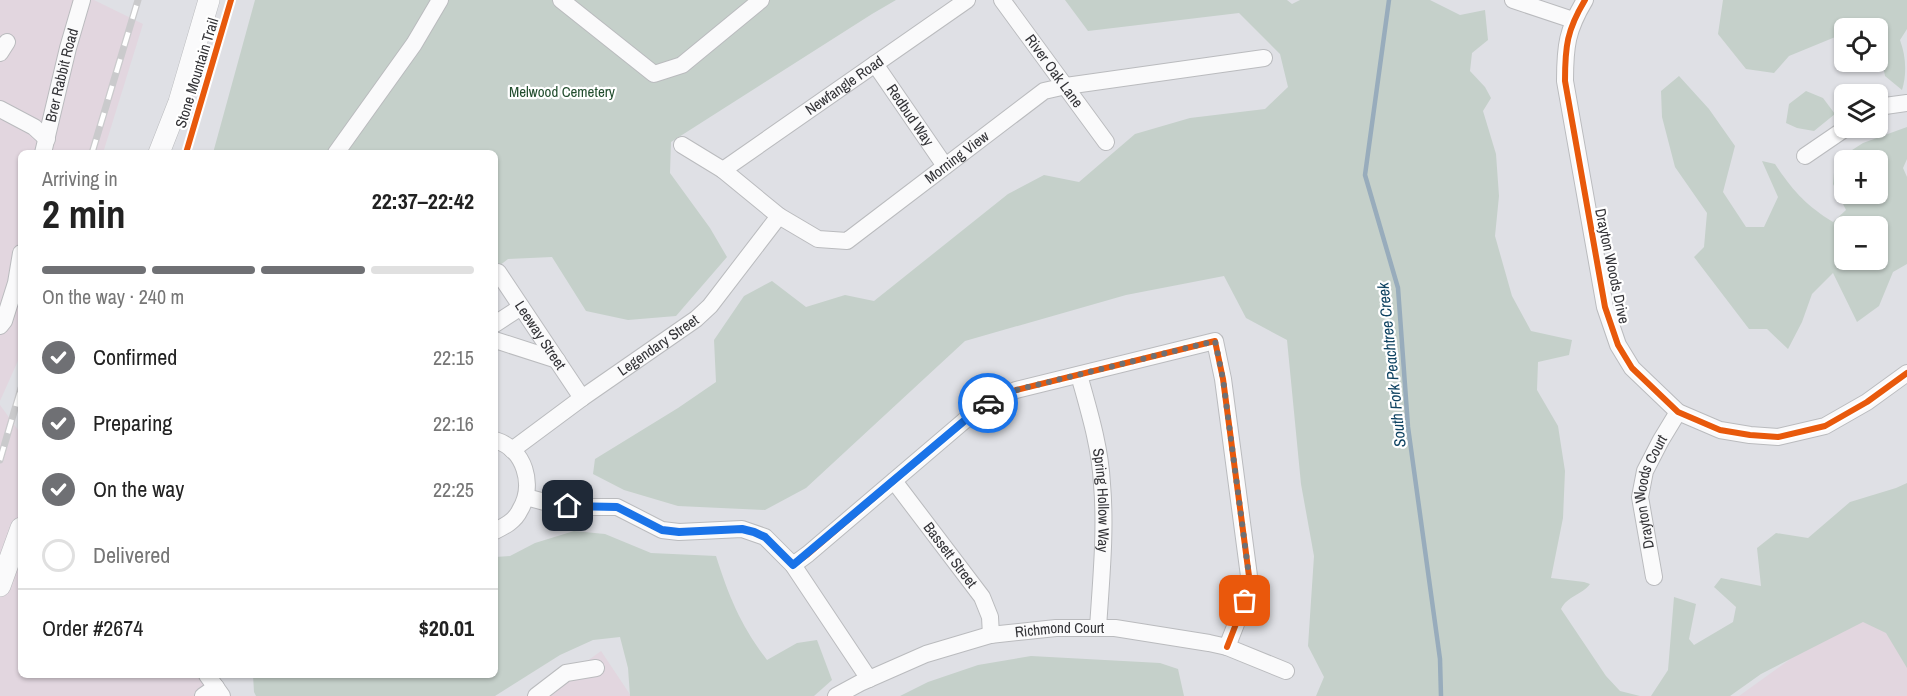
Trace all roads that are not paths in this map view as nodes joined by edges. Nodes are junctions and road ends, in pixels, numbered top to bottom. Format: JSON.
{"nodes":[{"id":1,"x":82,"y":0,"type":"edge"},
{"id":2,"x":209,"y":0,"type":"edge"},
{"id":3,"x":440,"y":0,"type":"edge"},
{"id":4,"x":561,"y":0,"type":"edge"},
{"id":5,"x":761,"y":0,"type":"edge"},
{"id":6,"x":967,"y":0,"type":"edge"},
{"id":7,"x":1002,"y":0,"type":"edge"},
{"id":8,"x":1513,"y":0,"type":"edge"},
{"id":9,"x":1585,"y":0,"type":"edge"},
{"id":10,"x":1573,"y":20,"type":"junction"},
{"id":11,"x":1264,"y":58,"type":"dead end"},
{"id":12,"x":875,"y":64,"type":"junction"},
{"id":13,"x":1066,"y":86,"type":"junction"},
{"id":14,"x":1907,"y":103,"type":"edge"},
{"id":15,"x":1888,"y":106,"type":"edge"},
{"id":16,"x":0,"y":109,"type":"edge"},
{"id":17,"x":1834,"y":136,"type":"edge"},
{"id":18,"x":1106,"y":141,"type":"dead end"},
{"id":19,"x":682,"y":145,"type":"dead end"},
{"id":20,"x":45,"y":146,"type":"edge"},
{"id":21,"x":160,"y":150,"type":"edge"},
{"id":22,"x":338,"y":150,"type":"edge"},
{"id":23,"x":1805,"y":156,"type":"dead end"},
{"id":24,"x":945,"y":166,"type":"junction"},
{"id":25,"x":723,"y":170,"type":"junction"},
{"id":26,"x":779,"y":216,"type":"junction"},
{"id":27,"x":18,"y":271,"type":"edge"},
{"id":28,"x":498,"y":272,"type":"dead end"},
{"id":29,"x":521,"y":307,"type":"junction"},
{"id":30,"x":498,"y":322,"type":"edge"},
{"id":31,"x":0,"y":326,"type":"edge"},
{"id":32,"x":498,"y":341,"type":"edge"},
{"id":33,"x":556,"y":360,"type":"junction"},
{"id":34,"x":1907,"y":373,"type":"edge"},
{"id":35,"x":1079,"y":375,"type":"junction"},
{"id":36,"x":582,"y":398,"type":"junction"},
{"id":37,"x":1678,"y":412,"type":"junction"},
{"id":38,"x":498,"y":442,"type":"edge"},
{"id":39,"x":512,"y":450,"type":"junction"},
{"id":40,"x":894,"y":481,"type":"junction"},
{"id":41,"x":526,"y":497,"type":"junction"},
{"id":42,"x":498,"y":529,"type":"edge"},
{"id":43,"x":18,"y":536,"type":"edge"},
{"id":44,"x":793,"y":565,"type":"junction"},
{"id":45,"x":1654,"y":577,"type":"dead end"},
{"id":46,"x":0,"y":586,"type":"edge"},
{"id":47,"x":1098,"y":628,"type":"junction"},
{"id":48,"x":991,"y":635,"type":"junction"},
{"id":49,"x":1227,"y":648,"type":"junction"},
{"id":50,"x":596,"y":668,"type":"dead end"},
{"id":51,"x":1286,"y":671,"type":"dead end"},
{"id":52,"x":869,"y":679,"type":"junction"},
{"id":53,"x":536,"y":696,"type":"edge"},
{"id":54,"x":836,"y":696,"type":"edge"}],
"edges":[{"from":1,"to":20,"type":"street","name":"Brer Rabbit Road"},
{"from":2,"to":21,"type":"main road"},
{"from":3,"to":22,"type":"street"},
{"from":4,"to":5,"type":"street"},
{"from":6,"to":12,"type":"street","name":"Newfangle Road"},
{"from":7,"to":13,"type":"street","name":"River Oak Lane"},
{"from":8,"to":10,"type":"street"},
{"from":9,"to":10,"type":"street","name":"Drayton Woods Drive"},
{"from":10,"to":37,"type":"street","name":"Drayton Woods Drive"},
{"from":11,"to":13,"type":"street","name":"Morning View"},
{"from":12,"to":24,"type":"street","name":"Redbud Way"},
{"from":12,"to":25,"type":"street","name":"Newfangle Road"},
{"from":13,"to":18,"type":"street","name":"River Oak Lane"},
{"from":13,"to":24,"type":"street","name":"Morning View"},
{"from":14,"to":15,"type":"street"},
{"from":16,"to":20,"type":"street"},
{"from":17,"to":23,"type":"street"},
{"from":19,"to":25,"type":"street","name":"Morning View"},
{"from":24,"to":26,"type":"street","name":"Morning View"},
{"from":25,"to":26,"type":"street","name":"Morning View"},
{"from":26,"to":36,"type":"street","name":"Legendary Street"},
{"from":27,"to":31,"type":"street"},
{"from":28,"to":29,"type":"street","name":"Leeway Street"},
{"from":29,"to":30,"type":"street"},
{"from":29,"to":33,"type":"street","name":"Leeway Street"},
{"from":32,"to":33,"type":"street"},
{"from":33,"to":36,"type":"street","name":"Leeway Street"},
{"from":34,"to":37,"type":"street","name":"Drayton Woods Drive"},
{"from":35,"to":40,"type":"street"},
{"from":35,"to":47,"type":"street","name":"Spring Hollow Way"},
{"from":35,"to":49,"type":"street"},
{"from":36,"to":39,"type":"street","name":"Legendary Street"},
{"from":37,"to":45,"type":"street","name":"Drayton Woods Court"},
{"from":38,"to":39,"type":"street"},
{"from":39,"to":41,"type":"street"},
{"from":40,"to":44,"type":"street"},
{"from":40,"to":48,"type":"street","name":"Bassett Street"},
{"from":41,"to":42,"type":"street"},
{"from":41,"to":44,"type":"street"},
{"from":43,"to":46,"type":"main road"},
{"from":44,"to":52,"type":"street"},
{"from":47,"to":48,"type":"street","name":"Richmond Court"},
{"from":47,"to":49,"type":"street","name":"Richmond Court"},
{"from":48,"to":52,"type":"street","name":"Richmond Court"},
{"from":49,"to":51,"type":"street","name":"Richmond Court"},
{"from":50,"to":53,"type":"street"},
{"from":52,"to":54,"type":"street","name":"Richmond Court"}]}
